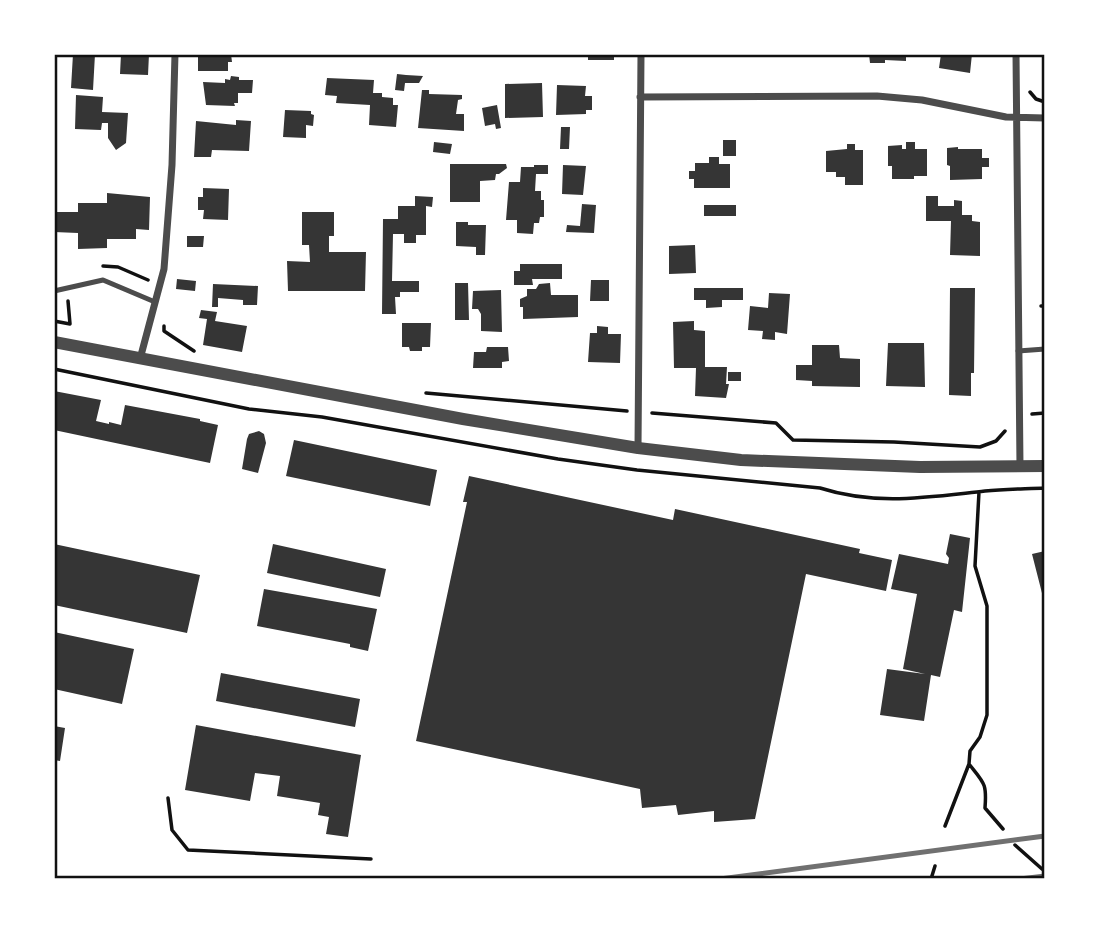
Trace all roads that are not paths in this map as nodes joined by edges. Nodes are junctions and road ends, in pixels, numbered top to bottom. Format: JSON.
{"nodes":[{"id":1,"x":175,"y":54,"type":"edge"},
{"id":2,"x":640,"y":54,"type":"edge"},
{"id":3,"x":1016,"y":54,"type":"edge"},
{"id":4,"x":640,"y":97,"type":"junction"},
{"id":5,"x":1015,"y":118,"type":"junction"},
{"id":6,"x":1045,"y":118,"type":"edge"},
{"id":7,"x":54,"y":291,"type":"edge"},
{"id":8,"x":155,"y":302,"type":"junction"},
{"id":9,"x":54,"y":342,"type":"edge"},
{"id":10,"x":1045,"y":348,"type":"edge"},
{"id":11,"x":1018,"y":351,"type":"junction"},
{"id":12,"x":140,"y":359,"type":"junction"},
{"id":13,"x":638,"y":448,"type":"junction"},
{"id":14,"x":1045,"y":466,"type":"edge"},
{"id":15,"x":1020,"y":467,"type":"junction"}],
"edges":[{"from":1,"to":8,"type":"street"},
{"from":2,"to":4,"type":"street"},
{"from":3,"to":5,"type":"street"},
{"from":4,"to":5,"type":"street"},
{"from":4,"to":13,"type":"street"},
{"from":5,"to":6,"type":"street"},
{"from":5,"to":11,"type":"street"},
{"from":7,"to":8,"type":"lane"},
{"from":8,"to":12,"type":"street"},
{"from":9,"to":12,"type":"street"},
{"from":10,"to":11,"type":"lane"},
{"from":11,"to":15,"type":"street"},
{"from":12,"to":13,"type":"street"},
{"from":13,"to":15,"type":"street"},
{"from":14,"to":15,"type":"street"}]}
